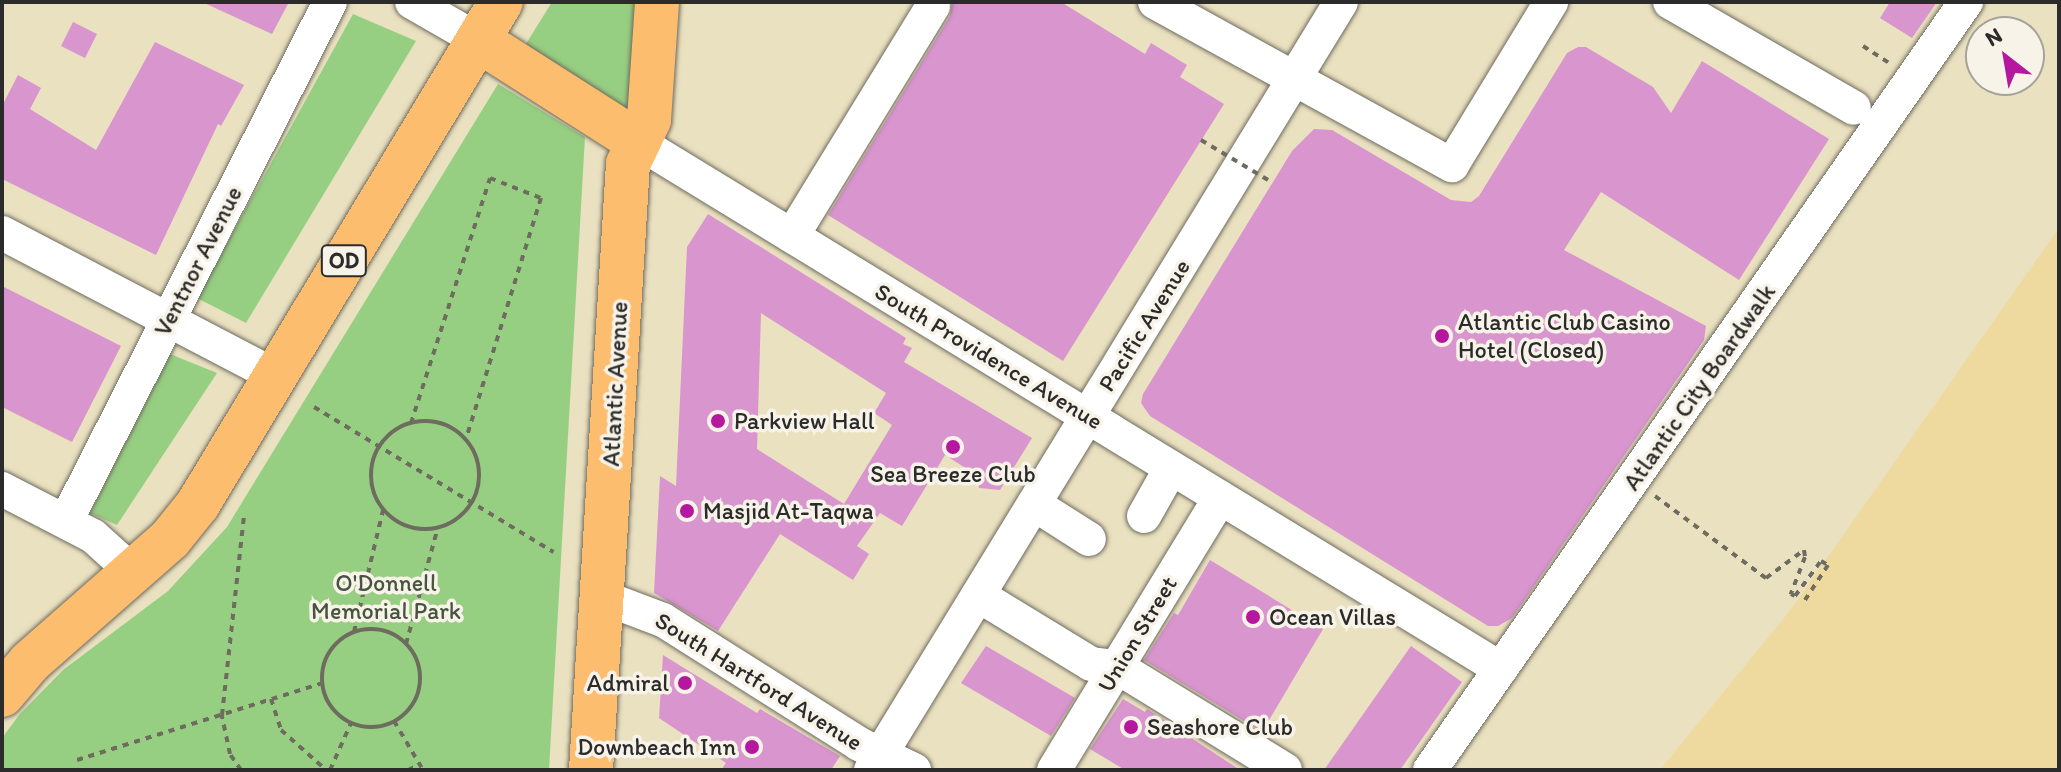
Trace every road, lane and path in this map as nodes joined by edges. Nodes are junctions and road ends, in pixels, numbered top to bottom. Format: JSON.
{"nodes":[{"id":1,"x":330,"y":2,"type":"edge"},
{"id":2,"x":412,"y":2,"type":"edge"},
{"id":3,"x":501,"y":2,"type":"edge"},
{"id":4,"x":657,"y":2,"type":"edge"},
{"id":5,"x":1155,"y":2,"type":"edge"},
{"id":6,"x":1341,"y":2,"type":"edge"},
{"id":7,"x":1551,"y":2,"type":"edge"},
{"id":8,"x":1670,"y":2,"type":"edge"},
{"id":9,"x":1966,"y":2,"type":"edge"},
{"id":10,"x":933,"y":6,"type":"dead end"},
{"id":11,"x":478,"y":40,"type":"junction"},
{"id":12,"x":1295,"y":77,"type":"junction"},
{"id":13,"x":1854,"y":108,"type":"dead end"},
{"id":14,"x":1201,"y":140,"type":"dead end"},
{"id":15,"x":638,"y":142,"type":"junction"},
{"id":16,"x":1273,"y":183,"type":"dead end"},
{"id":17,"x":2,"y":233,"type":"edge"},
{"id":18,"x":792,"y":236,"type":"junction"},
{"id":19,"x":169,"y":318,"type":"junction"},
{"id":20,"x":276,"y":376,"type":"junction"},
{"id":21,"x":314,"y":407,"type":"dead end"},
{"id":22,"x":1087,"y":416,"type":"junction"},
{"id":23,"x":411,"y":423,"type":"junction"},
{"id":24,"x":466,"y":439,"type":"junction"},
{"id":25,"x":379,"y":448,"type":"junction"},
{"id":26,"x":1171,"y":468,"type":"junction"},
{"id":27,"x":1634,"y":480,"type":"junction"},
{"id":28,"x":2,"y":489,"type":"edge"},
{"id":29,"x":1220,"y":498,"type":"junction"},
{"id":30,"x":470,"y":504,"type":"junction"},
{"id":31,"x":1034,"y":504,"type":"junction"},
{"id":32,"x":383,"y":509,"type":"junction"},
{"id":33,"x":244,"y":516,"type":"dead end"},
{"id":34,"x":1144,"y":516,"type":"dead end"},
{"id":35,"x":66,"y":521,"type":"junction"},
{"id":36,"x":438,"y":527,"type":"junction"},
{"id":37,"x":1089,"y":539,"type":"dead end"},
{"id":38,"x":553,"y":552,"type":"dead end"},
{"id":39,"x":134,"y":573,"type":"junction"},
{"id":40,"x":978,"y":595,"type":"junction"},
{"id":41,"x":602,"y":597,"type":"junction"},
{"id":42,"x":1805,"y":600,"type":"dead end"},
{"id":43,"x":65,"y":630,"type":"junction"},
{"id":44,"x":354,"y":632,"type":"junction"},
{"id":45,"x":406,"y":644,"type":"junction"},
{"id":46,"x":2,"y":659,"type":"edge"},
{"id":47,"x":1117,"y":667,"type":"junction"},
{"id":48,"x":1501,"y":669,"type":"junction"},
{"id":49,"x":322,"y":683,"type":"junction"},
{"id":50,"x":2,"y":695,"type":"edge"},
{"id":51,"x":271,"y":699,"type":"junction"},
{"id":52,"x":222,"y":715,"type":"junction"},
{"id":53,"x":394,"y":721,"type":"junction"},
{"id":54,"x":351,"y":723,"type":"junction"},
{"id":55,"x":77,"y":760,"type":"dead end"},
{"id":56,"x":876,"y":762,"type":"edge"},
{"id":57,"x":422,"y":767,"type":"edge"},
{"id":58,"x":241,"y":770,"type":"edge"},
{"id":59,"x":328,"y":770,"type":"edge"},
{"id":60,"x":408,"y":770,"type":"edge"},
{"id":61,"x":591,"y":770,"type":"edge"},
{"id":62,"x":914,"y":770,"type":"edge"},
{"id":63,"x":1054,"y":770,"type":"edge"},
{"id":64,"x":1285,"y":770,"type":"edge"},
{"id":65,"x":1430,"y":770,"type":"edge"}],
"edges":[{"from":1,"to":19,"type":"street","name":"Ventnor Avenue"},
{"from":2,"to":11,"type":"street"},
{"from":3,"to":11,"type":"main road","number":"OD"},
{"from":4,"to":15,"type":"main road","name":"Atlantic Avenue"},
{"from":5,"to":12,"type":"street"},
{"from":6,"to":12,"type":"street","name":"Pacific Avenue"},
{"from":7,"to":12,"type":"street"},
{"from":8,"to":13,"type":"street"},
{"from":9,"to":27,"type":"street","name":"Atlantic City Boardwalk"},
{"from":10,"to":18,"type":"street"},
{"from":11,"to":15,"type":"main road","name":"South Providence Avenue"},
{"from":11,"to":20,"type":"main road","number":"OD"},
{"from":12,"to":22,"type":"street","name":"Pacific Avenue"},
{"from":14,"to":16,"type":"path","bridge":true},
{"from":15,"to":18,"type":"street","name":"South Providence Avenue"},
{"from":15,"to":41,"type":"main road","name":"Atlantic Avenue"},
{"from":17,"to":19,"type":"street"},
{"from":18,"to":22,"type":"street","name":"South Providence Avenue"},
{"from":19,"to":20,"type":"street"},
{"from":19,"to":35,"type":"street","name":"Ventnor Avenue"},
{"from":20,"to":39,"type":"main road","number":"OD"},
{"from":21,"to":25,"type":"path"},
{"from":22,"to":26,"type":"street","name":"South Providence Avenue"},
{"from":22,"to":31,"type":"street","name":"Pacific Avenue"},
{"from":23,"to":24,"type":"path"},
{"from":23,"to":24,"type":"path"},
{"from":23,"to":25,"type":"path"},
{"from":24,"to":30,"type":"path"},
{"from":25,"to":30,"type":"path"},
{"from":25,"to":32,"type":"path"},
{"from":26,"to":29,"type":"street","name":"South Providence Avenue"},
{"from":26,"to":34,"type":"street"},
{"from":27,"to":42,"type":"path"},
{"from":27,"to":48,"type":"street","name":"Atlantic City Boardwalk"},
{"from":28,"to":35,"type":"street"},
{"from":29,"to":47,"type":"street","name":"Union Street"},
{"from":29,"to":48,"type":"street","name":"South Providence Avenue"},
{"from":30,"to":36,"type":"path"},
{"from":30,"to":38,"type":"path"},
{"from":31,"to":37,"type":"street"},
{"from":31,"to":40,"type":"street","name":"Pacific Avenue"},
{"from":32,"to":36,"type":"path"},
{"from":32,"to":44,"type":"path"},
{"from":33,"to":52,"type":"path"},
{"from":35,"to":39,"type":"street"},
{"from":36,"to":45,"type":"path"},
{"from":39,"to":43,"type":"main road","number":"OD"},
{"from":40,"to":47,"type":"street"},
{"from":40,"to":56,"type":"street","name":"Pacific Avenue"},
{"from":41,"to":56,"type":"street","name":"South Hartford Avenue"},
{"from":41,"to":61,"type":"main road","name":"Atlantic Avenue"},
{"from":43,"to":46,"type":"main road"},
{"from":43,"to":50,"type":"main road","number":"OD"},
{"from":44,"to":45,"type":"path"},
{"from":44,"to":49,"type":"path"},
{"from":45,"to":53,"type":"path"},
{"from":47,"to":63,"type":"street","name":"Union Street"},
{"from":47,"to":64,"type":"street"},
{"from":48,"to":65,"type":"street","name":"Atlantic City Boardwalk"},
{"from":49,"to":51,"type":"path"},
{"from":49,"to":54,"type":"path"},
{"from":51,"to":52,"type":"path"},
{"from":51,"to":59,"type":"path"},
{"from":52,"to":55,"type":"path"},
{"from":52,"to":58,"type":"path"},
{"from":53,"to":54,"type":"path"},
{"from":53,"to":57,"type":"path"},
{"from":54,"to":59,"type":"path"},
{"from":56,"to":62,"type":"street","name":"South Hartford Avenue"},
{"from":57,"to":60,"type":"path"}]}
